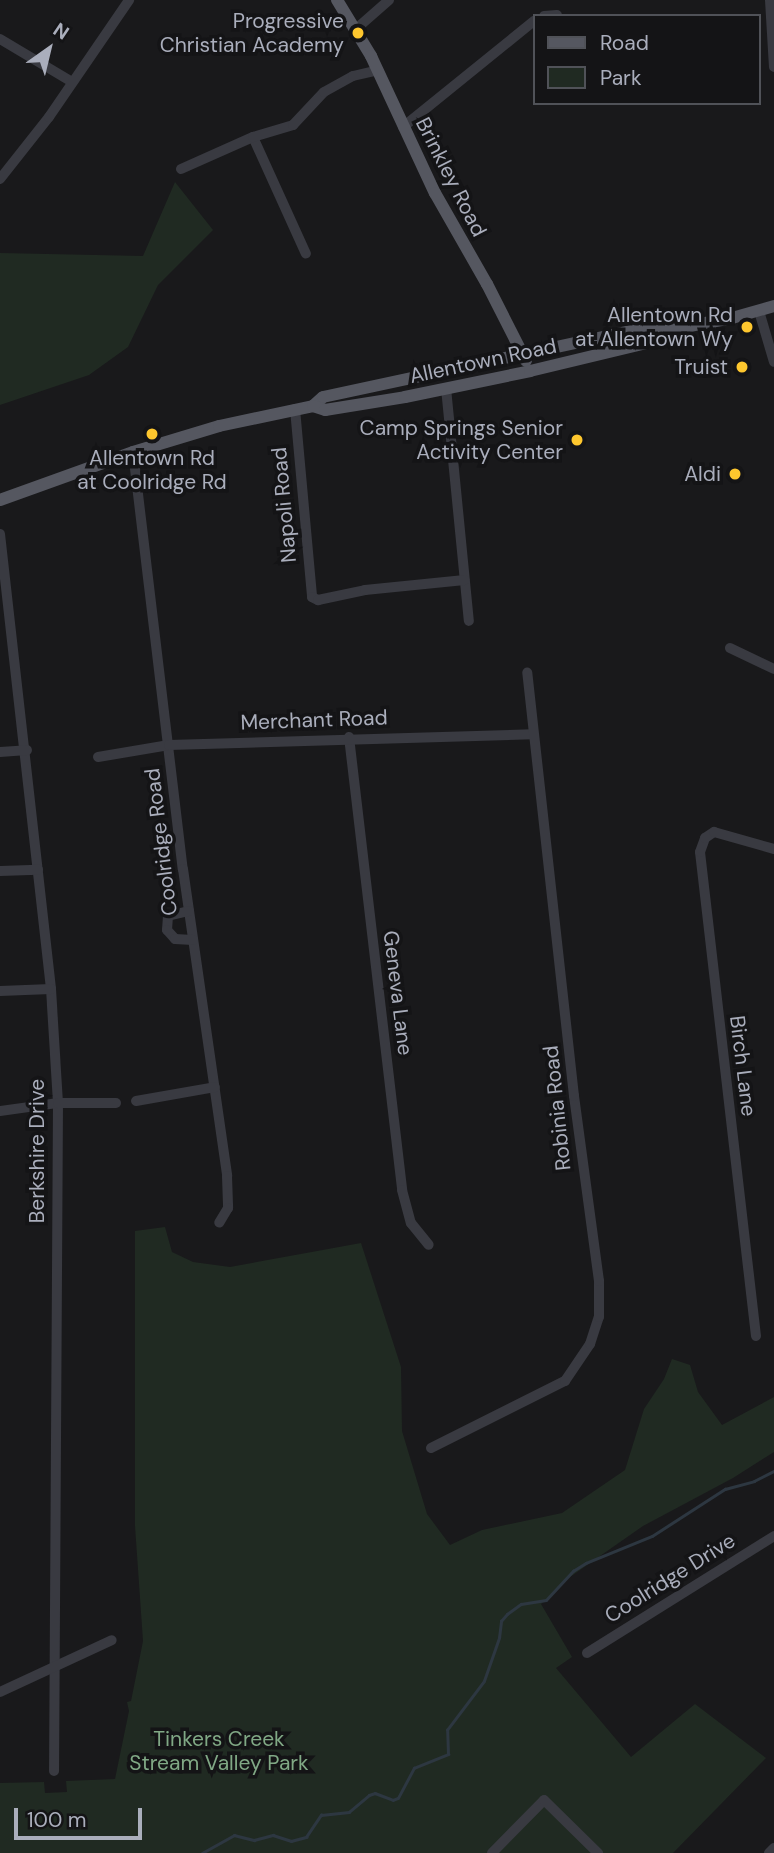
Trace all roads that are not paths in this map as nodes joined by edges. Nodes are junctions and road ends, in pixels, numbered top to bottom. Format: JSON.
{"nodes":[{"id":1,"x":129,"y":0,"type":"edge"},
{"id":2,"x":337,"y":0,"type":"edge"},
{"id":3,"x":388,"y":0,"type":"edge"},
{"id":4,"x":770,"y":0,"type":"edge"},
{"id":5,"x":532,"y":23,"type":"edge"},
{"id":6,"x":356,"y":29,"type":"junction"},
{"id":7,"x":0,"y":39,"type":"edge"},
{"id":8,"x":774,"y":67,"type":"edge"},
{"id":9,"x":378,"y":70,"type":"junction"},
{"id":10,"x":72,"y":82,"type":"junction"},
{"id":11,"x":403,"y":127,"type":"junction"},
{"id":12,"x":253,"y":137,"type":"junction"},
{"id":13,"x":181,"y":169,"type":"dead end"},
{"id":14,"x":0,"y":179,"type":"edge"},
{"id":15,"x":306,"y":254,"type":"dead end"},
{"id":16,"x":774,"y":306,"type":"edge"},
{"id":17,"x":759,"y":311,"type":"junction"},
{"id":18,"x":655,"y":332,"type":"junction"},
{"id":19,"x":524,"y":355,"type":"junction"},
{"id":20,"x":774,"y":362,"type":"edge"},
{"id":21,"x":530,"y":371,"type":"junction"},
{"id":22,"x":446,"y":388,"type":"junction"},
{"id":23,"x":313,"y":406,"type":"junction"},
{"id":24,"x":295,"y":409,"type":"junction"},
{"id":25,"x":133,"y":452,"type":"junction"},
{"id":26,"x":0,"y":500,"type":"edge"},
{"id":27,"x":0,"y":534,"type":"edge"},
{"id":28,"x":465,"y":580,"type":"junction"},
{"id":29,"x":469,"y":621,"type":"dead end"},
{"id":30,"x":13,"y":638,"type":"junction"},
{"id":31,"x":0,"y":640,"type":"edge"},
{"id":32,"x":730,"y":648,"type":"dead end"},
{"id":33,"x":774,"y":669,"type":"edge"},
{"id":34,"x":527,"y":673,"type":"dead end"},
{"id":35,"x":532,"y":734,"type":"junction"},
{"id":36,"x":349,"y":737,"type":"junction"},
{"id":37,"x":169,"y":745,"type":"junction"},
{"id":38,"x":27,"y":750,"type":"junction"},
{"id":39,"x":0,"y":752,"type":"edge"},
{"id":40,"x":97,"y":757,"type":"dead end"},
{"id":41,"x":774,"y":849,"type":"edge"},
{"id":42,"x":38,"y":870,"type":"junction"},
{"id":43,"x":0,"y":871,"type":"edge"},
{"id":44,"x":189,"y":911,"type":"junction"},
{"id":45,"x":193,"y":940,"type":"junction"},
{"id":46,"x":51,"y":989,"type":"junction"},
{"id":47,"x":0,"y":991,"type":"edge"},
{"id":48,"x":215,"y":1087,"type":"junction"},
{"id":49,"x":136,"y":1101,"type":"dead end"},
{"id":50,"x":58,"y":1103,"type":"junction"},
{"id":51,"x":116,"y":1104,"type":"dead end"},
{"id":52,"x":0,"y":1111,"type":"edge"},
{"id":53,"x":219,"y":1223,"type":"dead end"},
{"id":54,"x":429,"y":1245,"type":"dead end"},
{"id":55,"x":756,"y":1336,"type":"dead end"},
{"id":56,"x":431,"y":1448,"type":"dead end"},
{"id":57,"x":774,"y":1536,"type":"edge"},
{"id":58,"x":112,"y":1640,"type":"dead end"},
{"id":59,"x":587,"y":1653,"type":"dead end"},
{"id":60,"x":57,"y":1667,"type":"junction"},
{"id":61,"x":0,"y":1692,"type":"edge"},
{"id":62,"x":54,"y":1771,"type":"dead end"},
{"id":63,"x":774,"y":1848,"type":"edge"},
{"id":64,"x":492,"y":1853,"type":"edge"},
{"id":65,"x":598,"y":1853,"type":"edge"},
{"id":66,"x":769,"y":1853,"type":"edge"}],
"edges":[{"from":1,"to":10,"type":"street"},
{"from":2,"to":6,"type":"main road","name":"Brinkley Road"},
{"from":3,"to":6,"type":"street"},
{"from":4,"to":8,"type":"street"},
{"from":5,"to":11,"type":"street"},
{"from":6,"to":9,"type":"main road","name":"Brinkley Road"},
{"from":7,"to":10,"type":"street"},
{"from":9,"to":11,"type":"main road","name":"Brinkley Road"},
{"from":9,"to":12,"type":"street"},
{"from":10,"to":14,"type":"street"},
{"from":11,"to":19,"type":"main road","name":"Brinkley Road"},
{"from":12,"to":13,"type":"street"},
{"from":12,"to":15,"type":"street"},
{"from":16,"to":17,"type":"main road","name":"Allentown Road"},
{"from":17,"to":18,"type":"main road","name":"Allentown Road"},
{"from":17,"to":20,"type":"street"},
{"from":18,"to":19,"type":"main road","name":"Allentown Road"},
{"from":18,"to":21,"type":"main road","name":"Allentown Road"},
{"from":19,"to":21,"type":"main road","name":"Brinkley Road"},
{"from":19,"to":23,"type":"main road","name":"Allentown Road"},
{"from":21,"to":22,"type":"main road","name":"Allentown Road"},
{"from":22,"to":23,"type":"main road","name":"Allentown Road"},
{"from":22,"to":28,"type":"street"},
{"from":23,"to":24,"type":"main road","name":"Allentown Road"},
{"from":24,"to":25,"type":"main road","name":"Allentown Road"},
{"from":24,"to":28,"type":"street","name":"Napoli Road"},
{"from":25,"to":26,"type":"main road","name":"Allentown Road"},
{"from":25,"to":37,"type":"street","name":"Coolridge Road"},
{"from":27,"to":30,"type":"street","name":"Berkshire Drive"},
{"from":28,"to":29,"type":"street"},
{"from":30,"to":31,"type":"street"},
{"from":30,"to":38,"type":"street","name":"Berkshire Drive"},
{"from":32,"to":33,"type":"street"},
{"from":34,"to":35,"type":"street","name":"Robinia Road"},
{"from":35,"to":36,"type":"street","name":"Merchant Road"},
{"from":35,"to":56,"type":"street","name":"Robinia Road"},
{"from":36,"to":37,"type":"street","name":"Merchant Road"},
{"from":36,"to":54,"type":"street","name":"Geneva Lane"},
{"from":37,"to":40,"type":"street","name":"Merchant Road"},
{"from":37,"to":44,"type":"street","name":"Coolridge Road"},
{"from":38,"to":39,"type":"street"},
{"from":38,"to":42,"type":"street","name":"Berkshire Drive"},
{"from":41,"to":55,"type":"street","name":"Birch Lane"},
{"from":42,"to":43,"type":"street"},
{"from":42,"to":46,"type":"street","name":"Berkshire Drive"},
{"from":44,"to":45,"type":"street","name":"Coolridge Road"},
{"from":44,"to":45,"type":"street"},
{"from":45,"to":48,"type":"street","name":"Coolridge Road"},
{"from":46,"to":47,"type":"street"},
{"from":46,"to":50,"type":"street","name":"Berkshire Drive"},
{"from":48,"to":49,"type":"street"},
{"from":48,"to":53,"type":"street","name":"Coolridge Road"},
{"from":50,"to":51,"type":"street"},
{"from":50,"to":52,"type":"street"},
{"from":50,"to":60,"type":"street","name":"Berkshire Drive"},
{"from":57,"to":59,"type":"street","name":"Coolridge Drive"},
{"from":58,"to":60,"type":"street"},
{"from":60,"to":61,"type":"street"},
{"from":60,"to":62,"type":"street","name":"Berkshire Drive"},
{"from":63,"to":66,"type":"street"},
{"from":64,"to":65,"type":"street"}]}
